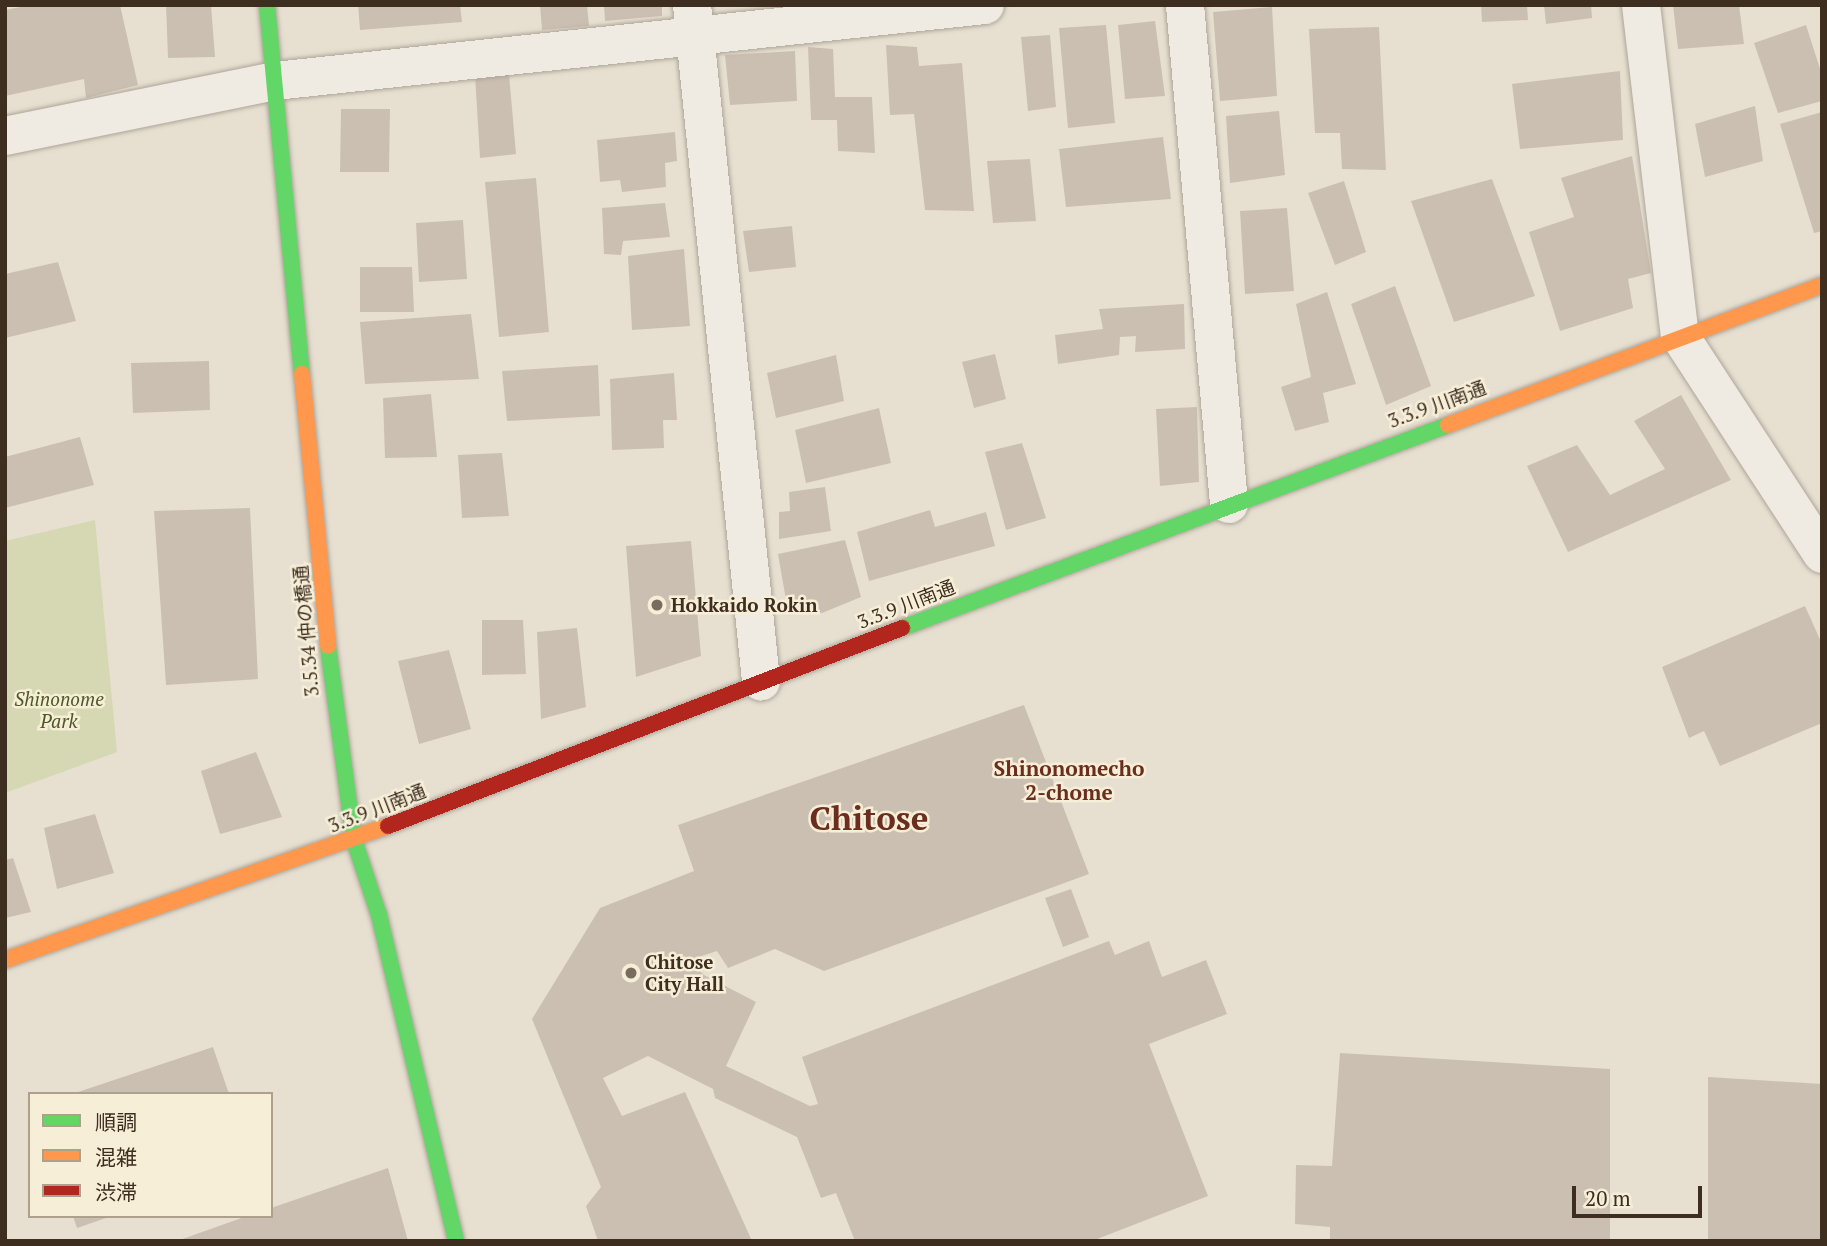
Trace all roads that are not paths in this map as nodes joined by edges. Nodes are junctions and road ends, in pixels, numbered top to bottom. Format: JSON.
{"nodes":[{"id":1,"x":267,"y":5,"type":"edge"},
{"id":2,"x":985,"y":5,"type":"edge"},
{"id":3,"x":1185,"y":5,"type":"edge"},
{"id":4,"x":1641,"y":5,"type":"edge"},
{"id":5,"x":693,"y":21,"type":"edge"},
{"id":6,"x":275,"y":81,"type":"junction"},
{"id":7,"x":5,"y":136,"type":"edge"},
{"id":8,"x":1822,"y":285,"type":"edge"},
{"id":9,"x":1680,"y":336,"type":"junction"},
{"id":10,"x":1229,"y":504,"type":"junction"},
{"id":11,"x":1822,"y":554,"type":"edge"},
{"id":12,"x":761,"y":681,"type":"junction"},
{"id":13,"x":354,"y":840,"type":"junction"},
{"id":14,"x":5,"y":960,"type":"edge"},
{"id":15,"x":456,"y":1241,"type":"edge"}],
"edges":[{"from":1,"to":6,"type":"street","name":"3.5.34 仲の橋通"},
{"from":2,"to":5,"type":"street"},
{"from":3,"to":10,"type":"street"},
{"from":4,"to":9,"type":"street"},
{"from":5,"to":6,"type":"street"},
{"from":5,"to":12,"type":"street"},
{"from":6,"to":7,"type":"street"},
{"from":6,"to":13,"type":"street","name":"3.5.34 仲の橋通"},
{"from":8,"to":9,"type":"street","name":"3.3.9 川南通"},
{"from":9,"to":10,"type":"street","name":"3.3.9 川南通"},
{"from":9,"to":11,"type":"street"},
{"from":10,"to":12,"type":"street","name":"3.3.9 川南通"},
{"from":12,"to":13,"type":"street","name":"3.3.9 川南通"},
{"from":13,"to":14,"type":"street","name":"3.3.9 川南通"},
{"from":13,"to":15,"type":"street","name":"3.5.34 仲の橋通"}]}
